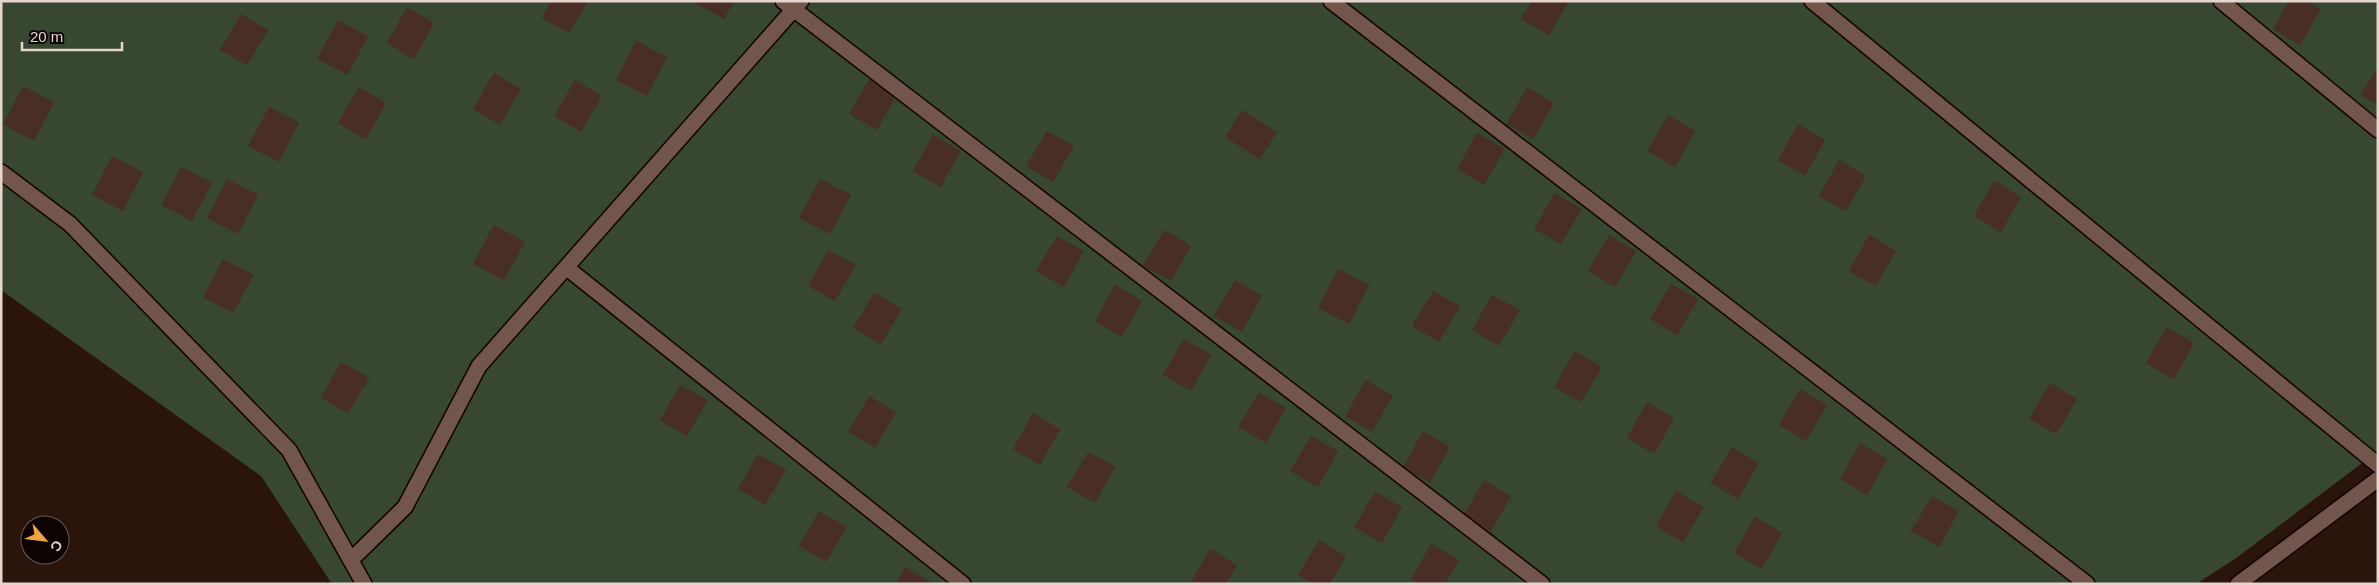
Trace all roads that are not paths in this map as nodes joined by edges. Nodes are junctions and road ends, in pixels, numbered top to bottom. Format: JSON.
{"nodes":[{"id":1,"x":1331,"y":1,"type":"edge"},
{"id":2,"x":1812,"y":1,"type":"edge"},
{"id":3,"x":2221,"y":1,"type":"edge"},
{"id":4,"x":793,"y":4,"type":"edge"},
{"id":5,"x":2378,"y":130,"type":"edge"},
{"id":6,"x":1,"y":172,"type":"edge"},
{"id":7,"x":567,"y":268,"type":"junction"},
{"id":8,"x":2378,"y":465,"type":"edge"},
{"id":9,"x":2378,"y":479,"type":"edge"},
{"id":10,"x":351,"y":560,"type":"junction"},
{"id":11,"x":364,"y":584,"type":"edge"},
{"id":12,"x":963,"y":584,"type":"edge"},
{"id":13,"x":1542,"y":584,"type":"edge"},
{"id":14,"x":2087,"y":584,"type":"edge"},
{"id":15,"x":2238,"y":584,"type":"edge"}],
"edges":[{"from":1,"to":14,"type":"street"},
{"from":2,"to":8,"type":"street"},
{"from":3,"to":5,"type":"street"},
{"from":4,"to":7,"type":"street"},
{"from":4,"to":13,"type":"street"},
{"from":6,"to":10,"type":"street"},
{"from":7,"to":10,"type":"street"},
{"from":7,"to":12,"type":"street"},
{"from":9,"to":15,"type":"street"},
{"from":10,"to":11,"type":"street"}]}
